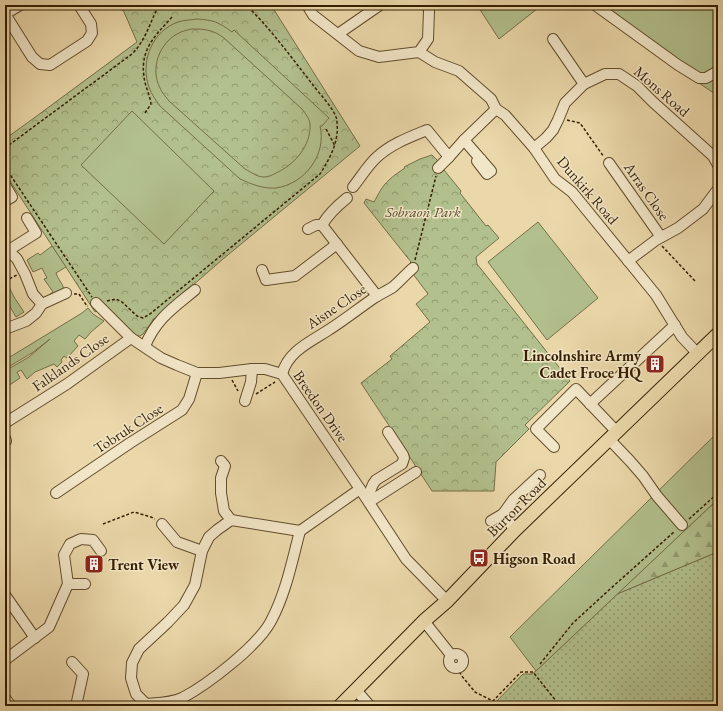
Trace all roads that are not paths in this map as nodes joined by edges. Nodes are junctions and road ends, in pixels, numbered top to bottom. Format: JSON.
{"nodes":[{"id":1,"x":20,"y":5,"type":"edge"},
{"id":2,"x":79,"y":5,"type":"edge"},
{"id":3,"x":380,"y":5,"type":"edge"},
{"id":4,"x":428,"y":5,"type":"edge"},
{"id":5,"x":595,"y":5,"type":"edge"},
{"id":6,"x":311,"y":7,"type":"edge"},
{"id":7,"x":5,"y":14,"type":"edge"},
{"id":8,"x":338,"y":34,"type":"junction"},
{"id":9,"x":553,"y":38,"type":"dead end"},
{"id":10,"x":419,"y":52,"type":"junction"},
{"id":11,"x":718,"y":71,"type":"edge"},
{"id":12,"x":584,"y":84,"type":"junction"},
{"id":13,"x":496,"y":109,"type":"junction"},
{"id":14,"x":464,"y":140,"type":"junction"},
{"id":15,"x":534,"y":148,"type":"junction"},
{"id":16,"x":450,"y":157,"type":"junction"},
{"id":17,"x":716,"y":158,"type":"edge"},
{"id":18,"x":481,"y":159,"type":"dead end"},
{"id":19,"x":609,"y":163,"type":"road end"},
{"id":20,"x":438,"y":168,"type":"road end"},
{"id":21,"x":5,"y":185,"type":"edge"},
{"id":22,"x":353,"y":186,"type":"dead end"},
{"id":23,"x":718,"y":189,"type":"edge"},
{"id":24,"x":347,"y":198,"type":"dead end"},
{"id":25,"x":5,"y":201,"type":"edge"},
{"id":26,"x":27,"y":218,"type":"dead end"},
{"id":27,"x":322,"y":225,"type":"junction"},
{"id":28,"x":308,"y":229,"type":"dead end"},
{"id":29,"x":658,"y":239,"type":"junction"},
{"id":30,"x":337,"y":244,"type":"junction"},
{"id":31,"x":7,"y":249,"type":"edge"},
{"id":32,"x":628,"y":262,"type":"junction"},
{"id":33,"x":413,"y":268,"type":"road end"},
{"id":34,"x":262,"y":270,"type":"dead end"},
{"id":35,"x":195,"y":290,"type":"dead end"},
{"id":36,"x":66,"y":293,"type":"road end"},
{"id":37,"x":377,"y":296,"type":"junction"},
{"id":38,"x":96,"y":303,"type":"road end"},
{"id":39,"x":42,"y":304,"type":"junction"},
{"id":40,"x":675,"y":325,"type":"junction"},
{"id":41,"x":5,"y":329,"type":"edge"},
{"id":42,"x":718,"y":334,"type":"edge"},
{"id":43,"x":131,"y":338,"type":"junction"},
{"id":44,"x":145,"y":346,"type":"junction"},
{"id":45,"x":698,"y":354,"type":"junction"},
{"id":46,"x":252,"y":369,"type":"junction"},
{"id":47,"x":197,"y":373,"type":"junction"},
{"id":48,"x":282,"y":374,"type":"junction"},
{"id":49,"x":245,"y":401,"type":"dead end"},
{"id":50,"x":590,"y":404,"type":"junction"},
{"id":51,"x":5,"y":423,"type":"edge"},
{"id":52,"x":388,"y":432,"type":"dead end"},
{"id":53,"x":613,"y":436,"type":"junction"},
{"id":54,"x":554,"y":447,"type":"dead end"},
{"id":55,"x":221,"y":461,"type":"dead end"},
{"id":56,"x":416,"y":472,"type":"dead end"},
{"id":57,"x":540,"y":475,"type":"dead end"},
{"id":58,"x":360,"y":489,"type":"junction"},
{"id":59,"x":56,"y":493,"type":"dead end"},
{"id":60,"x":369,"y":502,"type":"junction"},
{"id":61,"x":503,"y":514,"type":"junction"},
{"id":62,"x":231,"y":520,"type":"junction"},
{"id":63,"x":491,"y":522,"type":"dead end"},
{"id":64,"x":162,"y":524,"type":"road end"},
{"id":65,"x":682,"y":524,"type":"road end"},
{"id":66,"x":516,"y":530,"type":"junction"},
{"id":67,"x":300,"y":531,"type":"junction"},
{"id":68,"x":101,"y":550,"type":"dead end"},
{"id":69,"x":202,"y":551,"type":"junction"},
{"id":70,"x":68,"y":584,"type":"junction"},
{"id":71,"x":85,"y":584,"type":"dead end"},
{"id":72,"x":5,"y":595,"type":"edge"},
{"id":73,"x":447,"y":601,"type":"junction"},
{"id":74,"x":424,"y":622,"type":"junction"},
{"id":75,"x":35,"y":638,"type":"junction"},
{"id":76,"x":5,"y":660,"type":"edge"},
{"id":77,"x":72,"y":662,"type":"dead end"},
{"id":78,"x":458,"y":667,"type":"road end"},
{"id":79,"x":356,"y":690,"type":"junction"},
{"id":80,"x":5,"y":698,"type":"edge"},
{"id":81,"x":145,"y":705,"type":"edge"},
{"id":82,"x":11,"y":706,"type":"edge"},
{"id":83,"x":76,"y":706,"type":"edge"},
{"id":84,"x":340,"y":706,"type":"edge"},
{"id":85,"x":370,"y":706,"type":"edge"}],
"edges":[{"from":1,"to":7,"type":"street"},
{"from":2,"to":7,"type":"street"},
{"from":3,"to":8,"type":"street"},
{"from":4,"to":10,"type":"street"},
{"from":5,"to":11,"type":"street"},
{"from":6,"to":8,"type":"street"},
{"from":8,"to":10,"type":"street"},
{"from":9,"to":12,"type":"street"},
{"from":10,"to":13,"type":"street","name":"Dunkirk Road"},
{"from":12,"to":15,"type":"street","name":"Mons Road"},
{"from":12,"to":17,"type":"street","name":"Mons Road"},
{"from":13,"to":14,"type":"street"},
{"from":13,"to":15,"type":"street","name":"Dunkirk Road"},
{"from":14,"to":16,"type":"street"},
{"from":14,"to":18,"type":"street"},
{"from":15,"to":32,"type":"street","name":"Dunkirk Road"},
{"from":16,"to":20,"type":"street"},
{"from":16,"to":22,"type":"street"},
{"from":19,"to":29,"type":"street","name":"Arras Close"},
{"from":21,"to":25,"type":"street"},
{"from":23,"to":29,"type":"street"},
{"from":24,"to":27,"type":"street"},
{"from":26,"to":31,"type":"street"},
{"from":27,"to":28,"type":"street"},
{"from":27,"to":30,"type":"street"},
{"from":29,"to":32,"type":"street"},
{"from":30,"to":34,"type":"street"},
{"from":30,"to":37,"type":"street"},
{"from":31,"to":39,"type":"street"},
{"from":32,"to":40,"type":"street","name":"Dunkirk Road"},
{"from":33,"to":37,"type":"street","name":"Aisne Close"},
{"from":35,"to":44,"type":"street"},
{"from":36,"to":39,"type":"street"},
{"from":37,"to":48,"type":"street","name":"Aisne Close"},
{"from":38,"to":43,"type":"street","name":"Breedon Drive"},
{"from":39,"to":41,"type":"street"},
{"from":40,"to":45,"type":"street","name":"Dunkirk Road"},
{"from":40,"to":50,"type":"street"},
{"from":42,"to":45,"type":"main road","name":"Burton Road"},
{"from":43,"to":44,"type":"street","name":"Breedon Drive"},
{"from":43,"to":51,"type":"street","name":"Falklands Close"},
{"from":44,"to":47,"type":"street","name":"Breedon Drive"},
{"from":45,"to":53,"type":"main road","name":"Burton Road"},
{"from":46,"to":47,"type":"street","name":"Breedon Drive"},
{"from":46,"to":48,"type":"street","name":"Breedon Drive"},
{"from":46,"to":49,"type":"street"},
{"from":47,"to":59,"type":"street","name":"Tobruk Close"},
{"from":48,"to":58,"type":"street","name":"Breedon Drive"},
{"from":50,"to":53,"type":"street"},
{"from":50,"to":54,"type":"street"},
{"from":52,"to":60,"type":"street"},
{"from":53,"to":65,"type":"street"},
{"from":53,"to":66,"type":"main road","name":"Burton Road"},
{"from":55,"to":62,"type":"street"},
{"from":56,"to":60,"type":"street"},
{"from":57,"to":61,"type":"street"},
{"from":58,"to":60,"type":"street","name":"Breedon Drive"},
{"from":58,"to":67,"type":"street"},
{"from":60,"to":73,"type":"street","name":"Breedon Drive"},
{"from":61,"to":63,"type":"street"},
{"from":61,"to":66,"type":"street"},
{"from":62,"to":67,"type":"street"},
{"from":62,"to":69,"type":"street"},
{"from":64,"to":69,"type":"street"},
{"from":66,"to":73,"type":"main road","name":"Burton Road"},
{"from":67,"to":81,"type":"street"},
{"from":68,"to":70,"type":"street"},
{"from":69,"to":81,"type":"street"},
{"from":70,"to":71,"type":"street"},
{"from":70,"to":75,"type":"street"},
{"from":72,"to":75,"type":"street"},
{"from":73,"to":74,"type":"main road","name":"Burton Road"},
{"from":74,"to":78,"type":"street"},
{"from":74,"to":79,"type":"main road","name":"Burton Road"},
{"from":75,"to":76,"type":"street"},
{"from":77,"to":83,"type":"street"},
{"from":79,"to":84,"type":"main road","name":"Burton Road"},
{"from":79,"to":85,"type":"street"},
{"from":80,"to":82,"type":"street"}]}
